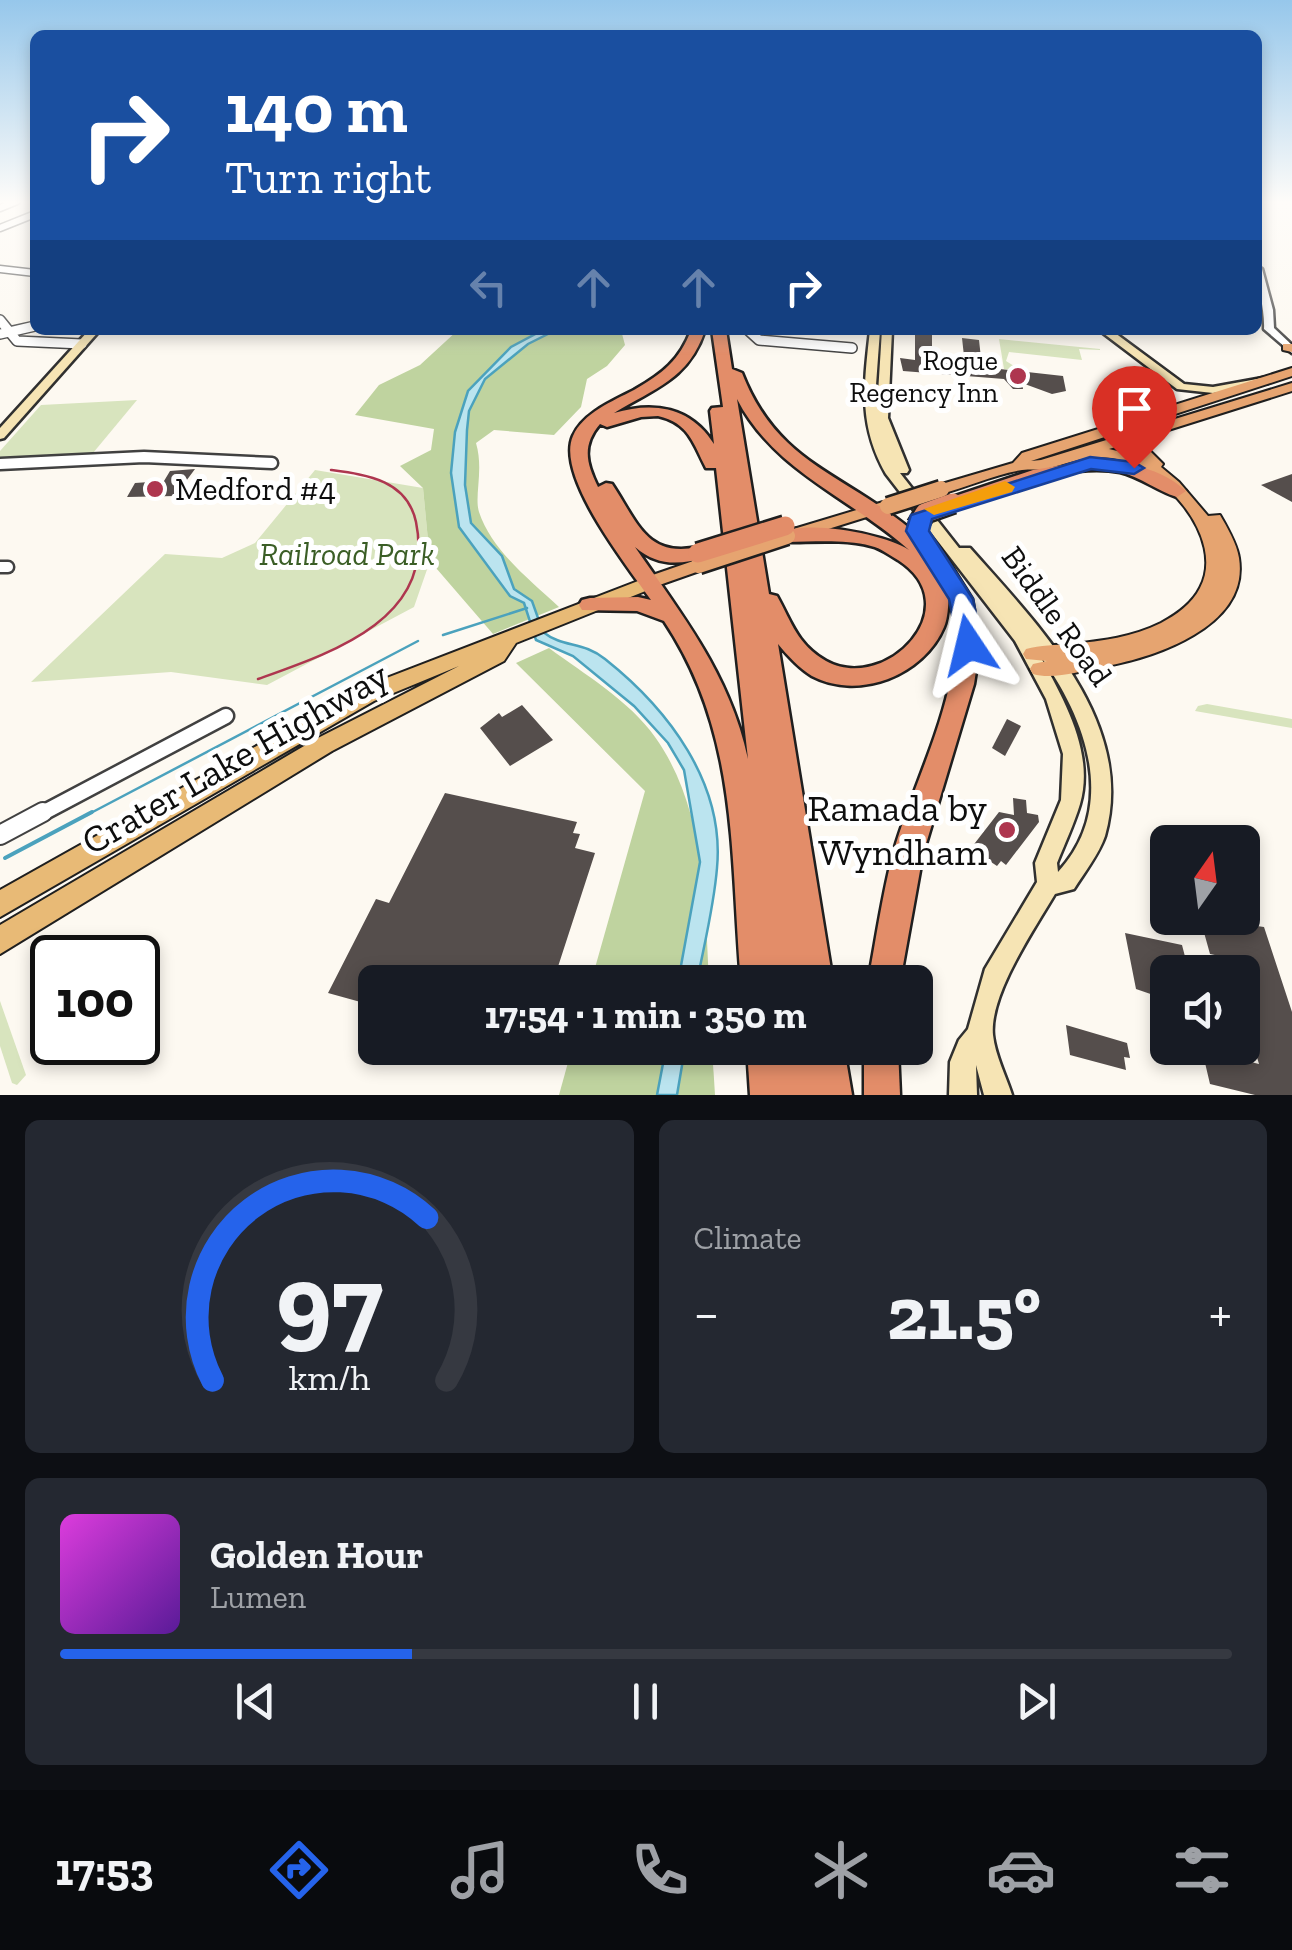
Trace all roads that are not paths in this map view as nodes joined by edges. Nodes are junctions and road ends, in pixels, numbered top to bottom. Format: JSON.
{"nodes":[{"id":1,"x":0,"y":269,"type":"edge"},
{"id":2,"x":30,"y":272,"type":"edge"},
{"id":3,"x":1262,"y":292,"type":"edge"},
{"id":4,"x":1264,"y":304,"type":"junction"},
{"id":5,"x":1262,"y":310,"type":"edge"},
{"id":6,"x":0,"y":320,"type":"edge"},
{"id":7,"x":30,"y":327,"type":"edge"},
{"id":8,"x":1262,"y":329,"type":"edge"},
{"id":9,"x":4,"y":333,"type":"edge"},
{"id":10,"x":90,"y":335,"type":"edge"},
{"id":11,"x":697,"y":335,"type":"edge"},
{"id":12,"x":709,"y":335,"type":"edge"},
{"id":13,"x":721,"y":335,"type":"edge"},
{"id":14,"x":754,"y":335,"type":"edge"},
{"id":15,"x":876,"y":335,"type":"edge"},
{"id":16,"x":887,"y":335,"type":"edge"},
{"id":17,"x":1105,"y":335,"type":"edge"},
{"id":18,"x":1111,"y":335,"type":"edge"},
{"id":19,"x":82,"y":344,"type":"junction"},
{"id":20,"x":852,"y":348,"type":"dead end"},
{"id":21,"x":1291,"y":350,"type":"edge"},
{"id":22,"x":724,"y":354,"type":"junction"},
{"id":23,"x":1292,"y":372,"type":"edge"},
{"id":24,"x":1268,"y":380,"type":"junction"},
{"id":25,"x":1292,"y":387,"type":"edge"},
{"id":26,"x":1176,"y":410,"type":"junction"},
{"id":27,"x":0,"y":434,"type":"edge"},
{"id":28,"x":1138,"y":436,"type":"junction"},
{"id":29,"x":1085,"y":452,"type":"junction"},
{"id":30,"x":272,"y":463,"type":"dead end"},
{"id":31,"x":0,"y":464,"type":"edge"},
{"id":32,"x":1019,"y":466,"type":"junction"},
{"id":33,"x":1178,"y":491,"type":"junction"},
{"id":34,"x":947,"y":496,"type":"junction"},
{"id":35,"x":881,"y":508,"type":"junction"},
{"id":36,"x":828,"y":524,"type":"joint"},
{"id":37,"x":732,"y":526,"type":"junction"},
{"id":38,"x":786,"y":531,"type":"junction"},
{"id":39,"x":699,"y":559,"type":"junction"},
{"id":40,"x":757,"y":575,"type":"junction"},
{"id":41,"x":949,"y":577,"type":"junction"},
{"id":42,"x":651,"y":582,"type":"junction"},
{"id":43,"x":590,"y":605,"type":"junction"},
{"id":44,"x":674,"y":616,"type":"junction"},
{"id":45,"x":504,"y":644,"type":"junction"},
{"id":46,"x":1046,"y":661,"type":"junction"},
{"id":47,"x":414,"y":676,"type":"junction"},
{"id":48,"x":226,"y":716,"type":"dead end"},
{"id":49,"x":324,"y":745,"type":"junction"},
{"id":50,"x":0,"y":835,"type":"edge"},
{"id":51,"x":1048,"y":884,"type":"junction"},
{"id":52,"x":0,"y":904,"type":"edge"},
{"id":53,"x":0,"y":940,"type":"edge"},
{"id":54,"x":755,"y":965,"type":"edge"},
{"id":55,"x":786,"y":965,"type":"edge"},
{"id":56,"x":814,"y":965,"type":"edge"},
{"id":57,"x":887,"y":965,"type":"edge"},
{"id":58,"x":980,"y":1035,"type":"junction"},
{"id":59,"x":765,"y":1065,"type":"edge"},
{"id":60,"x":798,"y":1065,"type":"edge"},
{"id":61,"x":830,"y":1065,"type":"edge"},
{"id":62,"x":881,"y":1065,"type":"edge"},
{"id":63,"x":768,"y":1095,"type":"edge"},
{"id":64,"x":802,"y":1095,"type":"edge"},
{"id":65,"x":834,"y":1095,"type":"edge"},
{"id":66,"x":882,"y":1095,"type":"edge"},
{"id":67,"x":962,"y":1095,"type":"edge"},
{"id":68,"x":998,"y":1095,"type":"edge"}],
"edges":[{"from":1,"to":2,"type":"street"},
{"from":3,"to":4,"type":"street"},
{"from":4,"to":5,"type":"street"},
{"from":4,"to":21,"type":"street"},
{"from":6,"to":9,"type":"street"},
{"from":7,"to":9,"type":"street"},
{"from":8,"to":21,"type":"street"},
{"from":9,"to":19,"type":"street"},
{"from":10,"to":19,"type":"main road"},
{"from":11,"to":42,"type":"highway"},
{"from":12,"to":37,"type":"highway"},
{"from":13,"to":22,"type":"highway"},
{"from":14,"to":20,"type":"street"},
{"from":15,"to":46,"type":"main road","name":"Biddle Road"},
{"from":16,"to":46,"type":"main road","name":"Biddle Road"},
{"from":17,"to":26,"type":"main road"},
{"from":18,"to":24,"type":"main road"},
{"from":19,"to":27,"type":"main road"},
{"from":22,"to":35,"type":"highway"},
{"from":22,"to":40,"type":"highway"},
{"from":23,"to":24,"type":"highway"},
{"from":24,"to":26,"type":"highway"},
{"from":25,"to":28,"type":"highway"},
{"from":26,"to":32,"type":"highway"},
{"from":28,"to":29,"type":"highway"},
{"from":28,"to":46,"type":"highway"},
{"from":29,"to":32,"type":"highway"},
{"from":29,"to":33,"type":"highway"},
{"from":30,"to":31,"type":"street"},
{"from":32,"to":34,"type":"highway"},
{"from":33,"to":34,"type":"highway"},
{"from":33,"to":46,"type":"highway"},
{"from":34,"to":35,"type":"highway","bridge":true},
{"from":34,"to":41,"type":"highway","bridge":true},
{"from":35,"to":36,"type":"highway"},
{"from":35,"to":41,"type":"highway"},
{"from":36,"to":38,"type":"highway"},
{"from":37,"to":39,"type":"highway"},
{"from":37,"to":55,"type":"highway"},
{"from":38,"to":39,"type":"highway","bridge":true},
{"from":38,"to":40,"type":"highway"},
{"from":39,"to":42,"type":"highway","name":"Crater Lake Highway"},
{"from":40,"to":56,"type":"highway"},
{"from":41,"to":57,"type":"highway"},
{"from":42,"to":43,"type":"main road","name":"Crater Lake Highway"},
{"from":42,"to":44,"type":"highway"},
{"from":43,"to":44,"type":"highway"},
{"from":43,"to":45,"type":"main road","name":"Crater Lake Highway"},
{"from":44,"to":54,"type":"highway"},
{"from":45,"to":47,"type":"main road","name":"Crater Lake Highway"},
{"from":45,"to":49,"type":"main road","name":"Crater Lake Highway"},
{"from":46,"to":51,"type":"main road","name":"Biddle Road"},
{"from":46,"to":51,"type":"main road","name":"Biddle Road"},
{"from":47,"to":49,"type":"main road"},
{"from":47,"to":52,"type":"main road","name":"Crater Lake Highway"},
{"from":48,"to":50,"type":"street"},
{"from":49,"to":53,"type":"main road","name":"Crater Lake Highway"},
{"from":51,"to":58,"type":"main road","name":"Biddle Road"},
{"from":58,"to":67,"type":"main road","name":"Biddle Road"},
{"from":58,"to":68,"type":"main road"},
{"from":59,"to":63,"type":"highway"},
{"from":60,"to":64,"type":"highway"},
{"from":61,"to":65,"type":"highway"},
{"from":62,"to":66,"type":"highway"}]}
